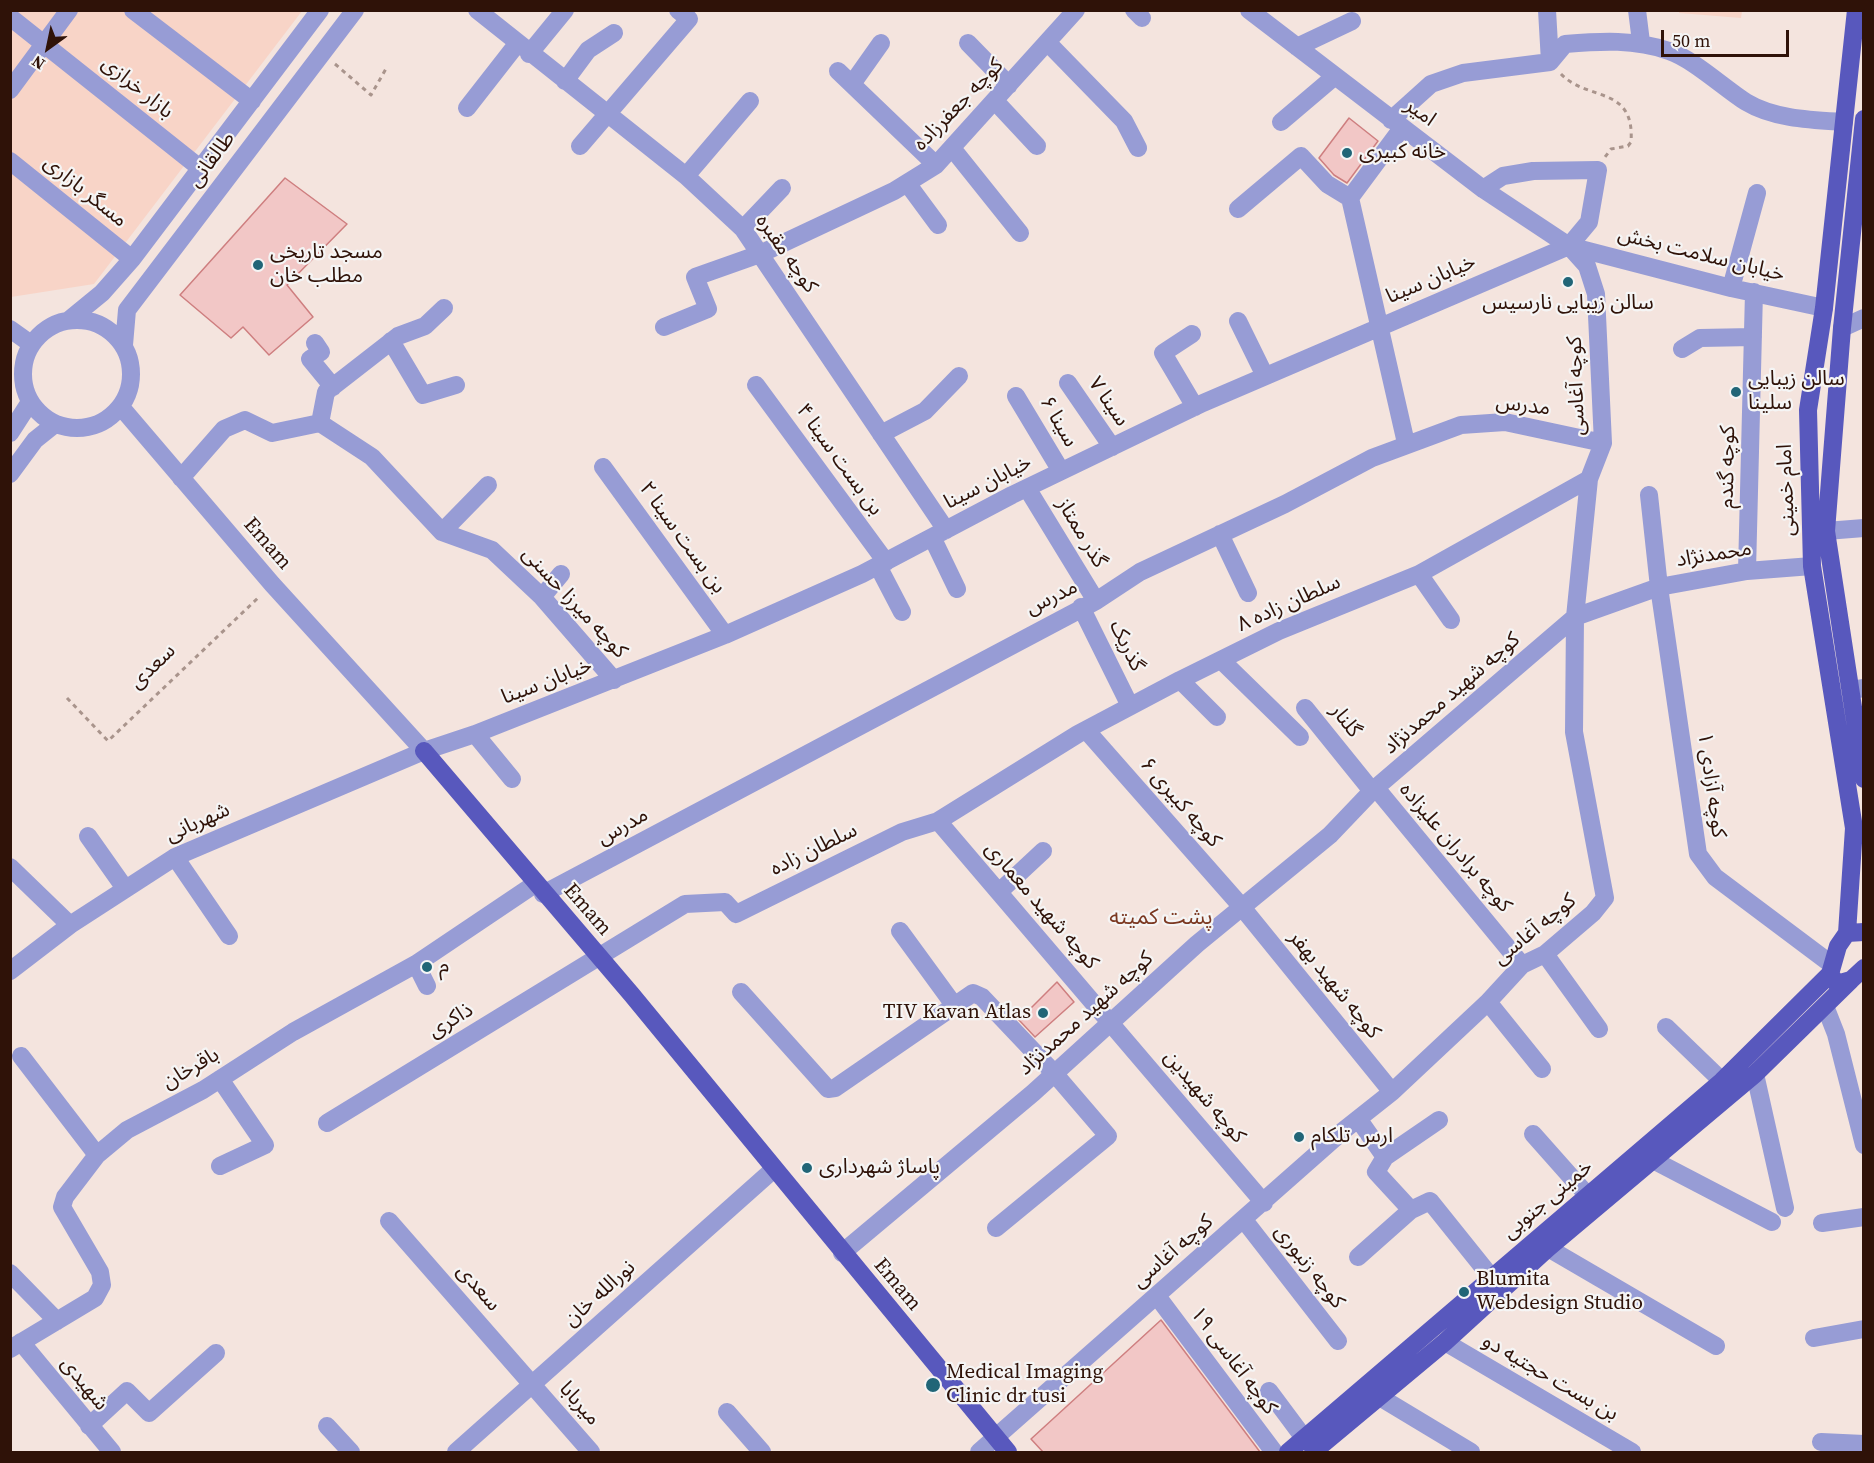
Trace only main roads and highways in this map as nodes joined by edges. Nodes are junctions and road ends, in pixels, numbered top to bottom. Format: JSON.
{"nodes":[{"id":1,"x":1856,"y":10,"type":"edge"},
{"id":2,"x":1863,"y":119,"type":"edge"},
{"id":3,"x":1855,"y":324,"type":"edge"},
{"id":4,"x":1857,"y":689,"type":"edge"},
{"id":5,"x":423,"y":752,"type":"road end"},
{"id":6,"x":1863,"y":767,"type":"edge"},
{"id":7,"x":1863,"y":778,"type":"edge"},
{"id":8,"x":1855,"y":932,"type":"edge"},
{"id":9,"x":1831,"y":969,"type":"junction"},
{"id":10,"x":1860,"y":974,"type":"edge"},
{"id":11,"x":1309,"y":1445,"type":"edge"},
{"id":12,"x":1002,"y":1446,"type":"edge"},
{"id":13,"x":1288,"y":1452,"type":"edge"}],
"edges":[{"from":1,"to":8,"type":"main road","name":"امام خمینی"},
{"from":2,"to":3,"type":"main road","name":"امام خمینی"},
{"from":3,"to":4,"type":"main road","name":"امام خمینی"},
{"from":4,"to":6,"type":"main road","name":"امام خمینی"},
{"from":5,"to":12,"type":"main road","name":"Emam"},
{"from":6,"to":7,"type":"main road","name":"امام خمینی"},
{"from":8,"to":9,"type":"main road","name":"خمینی جنوبی"},
{"from":9,"to":10,"type":"main road"},
{"from":9,"to":11,"type":"main road","name":"خمینی جنوبی"},
{"from":10,"to":11,"type":"main road","name":"خمینی جنوبی"},
{"from":11,"to":13,"type":"main road","name":"خمینی جنوبی"}]}
